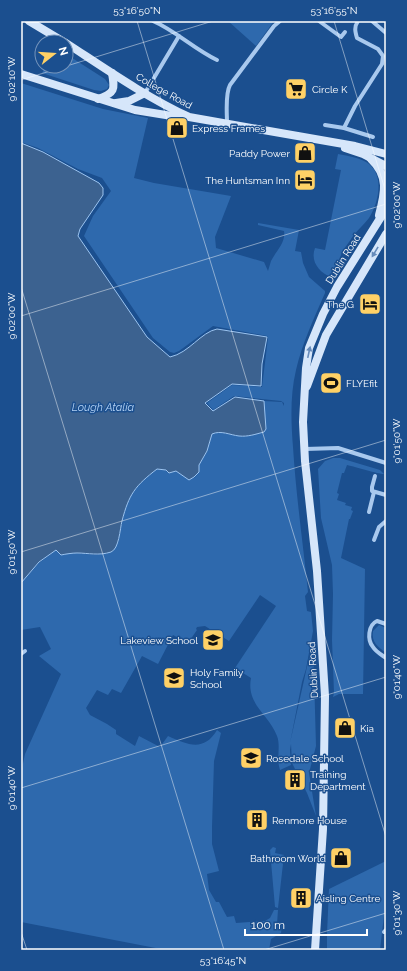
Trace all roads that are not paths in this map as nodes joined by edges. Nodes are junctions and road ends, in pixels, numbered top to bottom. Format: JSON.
{"nodes":[{"id":1,"x":30,"y":21,"type":"edge"},
{"id":2,"x":153,"y":21,"type":"edge"},
{"id":3,"x":280,"y":21,"type":"edge"},
{"id":4,"x":319,"y":21,"type":"edge"},
{"id":5,"x":358,"y":21,"type":"edge"},
{"id":6,"x":372,"y":21,"type":"edge"},
{"id":7,"x":345,"y":32,"type":"dead end"},
{"id":8,"x":386,"y":33,"type":"edge"},
{"id":9,"x":51,"y":34,"type":"edge"},
{"id":10,"x":178,"y":36,"type":"junction"},
{"id":11,"x":74,"y":49,"type":"edge"},
{"id":12,"x":217,"y":60,"type":"dead end"},
{"id":13,"x":112,"y":73,"type":"junction"},
{"id":14,"x":21,"y":74,"type":"edge"},
{"id":15,"x":145,"y":93,"type":"junction"},
{"id":16,"x":98,"y":99,"type":"junction"},
{"id":17,"x":114,"y":104,"type":"junction"},
{"id":18,"x":189,"y":116,"type":"junction"},
{"id":19,"x":227,"y":123,"type":"junction"},
{"id":20,"x":325,"y":125,"type":"dead end"},
{"id":21,"x":344,"y":128,"type":"junction"},
{"id":22,"x":373,"y":137,"type":"dead end"},
{"id":23,"x":333,"y":143,"type":"junction"},
{"id":24,"x":386,"y":154,"type":"edge"},
{"id":25,"x":371,"y":159,"type":"junction"},
{"id":26,"x":386,"y":166,"type":"edge"},
{"id":27,"x":386,"y":209,"type":"edge"},
{"id":28,"x":376,"y":225,"type":"junction"},
{"id":29,"x":386,"y":234,"type":"edge"},
{"id":30,"x":306,"y":390,"type":"junction"},
{"id":31,"x":304,"y":449,"type":"junction"},
{"id":32,"x":386,"y":463,"type":"edge"},
{"id":33,"x":375,"y":476,"type":"dead end"},
{"id":34,"x":374,"y":492,"type":"junction"},
{"id":35,"x":386,"y":495,"type":"edge"},
{"id":36,"x":369,"y":512,"type":"dead end"},
{"id":37,"x":386,"y":521,"type":"edge"},
{"id":38,"x":374,"y":540,"type":"dead end"},
{"id":39,"x":386,"y":624,"type":"edge"},
{"id":40,"x":386,"y":658,"type":"edge"},
{"id":41,"x":315,"y":950,"type":"edge"}],
"edges":[{"from":1,"to":9,"type":"main road","name":"College Road"},
{"from":2,"to":10,"type":"street"},
{"from":3,"to":19,"type":"street"},
{"from":4,"to":7,"type":"street"},
{"from":5,"to":21,"type":"street"},
{"from":6,"to":8,"type":"street"},
{"from":10,"to":12,"type":"street"},
{"from":10,"to":15,"type":"street"},
{"from":11,"to":13,"type":"main road","name":"College Road"},
{"from":13,"to":15,"type":"main road","name":"College Road"},
{"from":13,"to":16,"type":"main road"},
{"from":14,"to":16,"type":"main road"},
{"from":15,"to":17,"type":"main road"},
{"from":15,"to":18,"type":"main road","name":"College Road"},
{"from":16,"to":17,"type":"main road"},
{"from":17,"to":18,"type":"main road"},
{"from":18,"to":19,"type":"main road","name":"College Road"},
{"from":19,"to":23,"type":"main road","name":"College Road"},
{"from":20,"to":21,"type":"street"},
{"from":21,"to":22,"type":"street"},
{"from":23,"to":24,"type":"main road","name":"College Road"},
{"from":23,"to":25,"type":"main road","name":"College Road"},
{"from":25,"to":26,"type":"main road","name":"College Road"},
{"from":25,"to":28,"type":"main road"},
{"from":27,"to":28,"type":"main road","name":"Dublin Road"},
{"from":30,"to":28,"type":"main road","name":"Dublin Road","one_way":true},
{"from":29,"to":30,"type":"main road","name":"Dublin Road","one_way":true},
{"from":30,"to":31,"type":"main road","name":"Dublin Road"},
{"from":31,"to":32,"type":"street"},
{"from":31,"to":41,"type":"main road","name":"Dublin Road"},
{"from":33,"to":34,"type":"street"},
{"from":34,"to":35,"type":"street"},
{"from":34,"to":36,"type":"street"},
{"from":37,"to":38,"type":"street"},
{"from":39,"to":40,"type":"street"}]}
